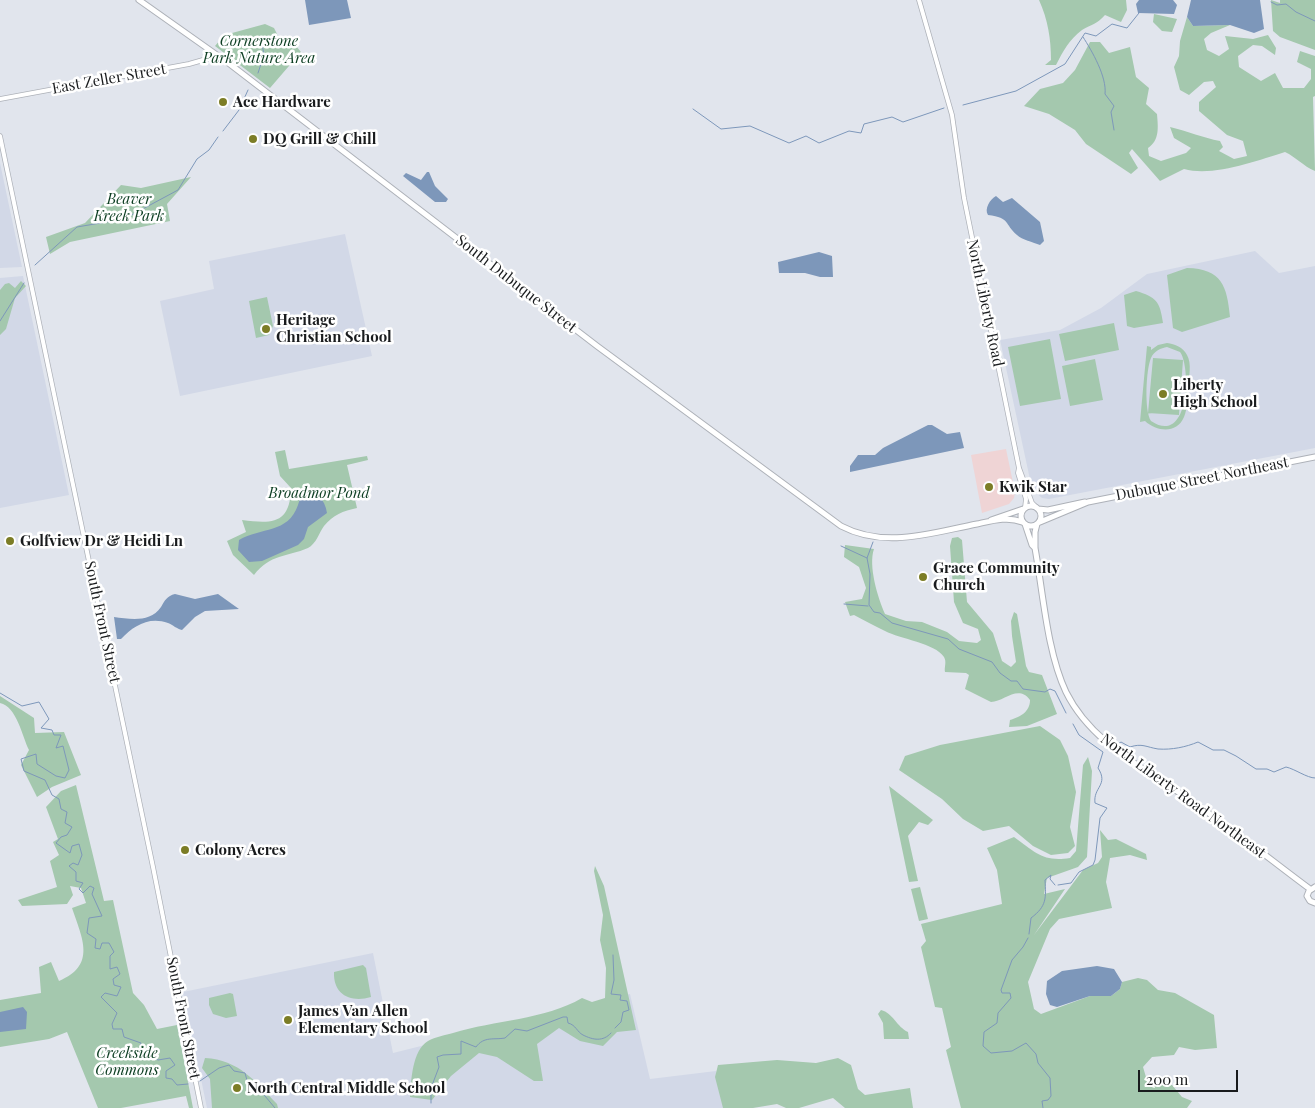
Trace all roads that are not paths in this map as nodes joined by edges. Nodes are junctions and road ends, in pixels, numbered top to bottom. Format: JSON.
{"nodes":[{"id":1,"x":139,"y":0,"type":"edge"},
{"id":2,"x":919,"y":0,"type":"edge"},
{"id":3,"x":215,"y":54,"type":"junction"},
{"id":4,"x":0,"y":99,"type":"edge"},
{"id":5,"x":0,"y":136,"type":"edge"},
{"id":6,"x":1315,"y":457,"type":"edge"},
{"id":7,"x":1019,"y":468,"type":"junction"},
{"id":8,"x":1088,"y":502,"type":"junction"},
{"id":9,"x":1024,"y":508,"type":"junction"},
{"id":10,"x":1037,"y":508,"type":"junction"},
{"id":11,"x":989,"y":521,"type":"junction"},
{"id":12,"x":1024,"y":523,"type":"junction"},
{"id":13,"x":1038,"y":523,"type":"junction"},
{"id":14,"x":1035,"y":548,"type":"junction"},
{"id":15,"x":1313,"y":888,"type":"edge"},
{"id":16,"x":1315,"y":903,"type":"edge"},
{"id":17,"x":201,"y":1108,"type":"edge"}],
"edges":[{"from":1,"to":3,"type":"main road","name":"South Dubuque Street"},
{"from":2,"to":7,"type":"street","name":"North Liberty Road"},
{"from":3,"to":4,"type":"street","name":"East Zeller Street"},
{"from":3,"to":11,"type":"main road","name":"South Dubuque Street"},
{"from":5,"to":17,"type":"street","name":"South Front Street"},
{"from":6,"to":8,"type":"main road","name":"Dubuque Street Northeast"},
{"from":7,"to":9,"type":"street","name":"North Liberty Road"},
{"from":7,"to":10,"type":"street","name":"North Liberty Road"},
{"from":8,"to":10,"type":"main road","name":"Dubuque Street Northeast"},
{"from":8,"to":13,"type":"main road","name":"Dubuque Street Northeast"},
{"from":9,"to":10,"type":"main road"},
{"from":9,"to":11,"type":"main road"},
{"from":9,"to":12,"type":"main road"},
{"from":10,"to":13,"type":"main road"},
{"from":11,"to":12,"type":"main road"},
{"from":12,"to":13,"type":"main road"},
{"from":12,"to":14,"type":"main road","name":"North Liberty Road Northeast"},
{"from":13,"to":14,"type":"main road","name":"North Liberty Road Northeast"},
{"from":14,"to":15,"type":"main road","name":"North Liberty Road Northeast"},
{"from":15,"to":16,"type":"main road","name":"North Liberty Road Northeast"}]}
